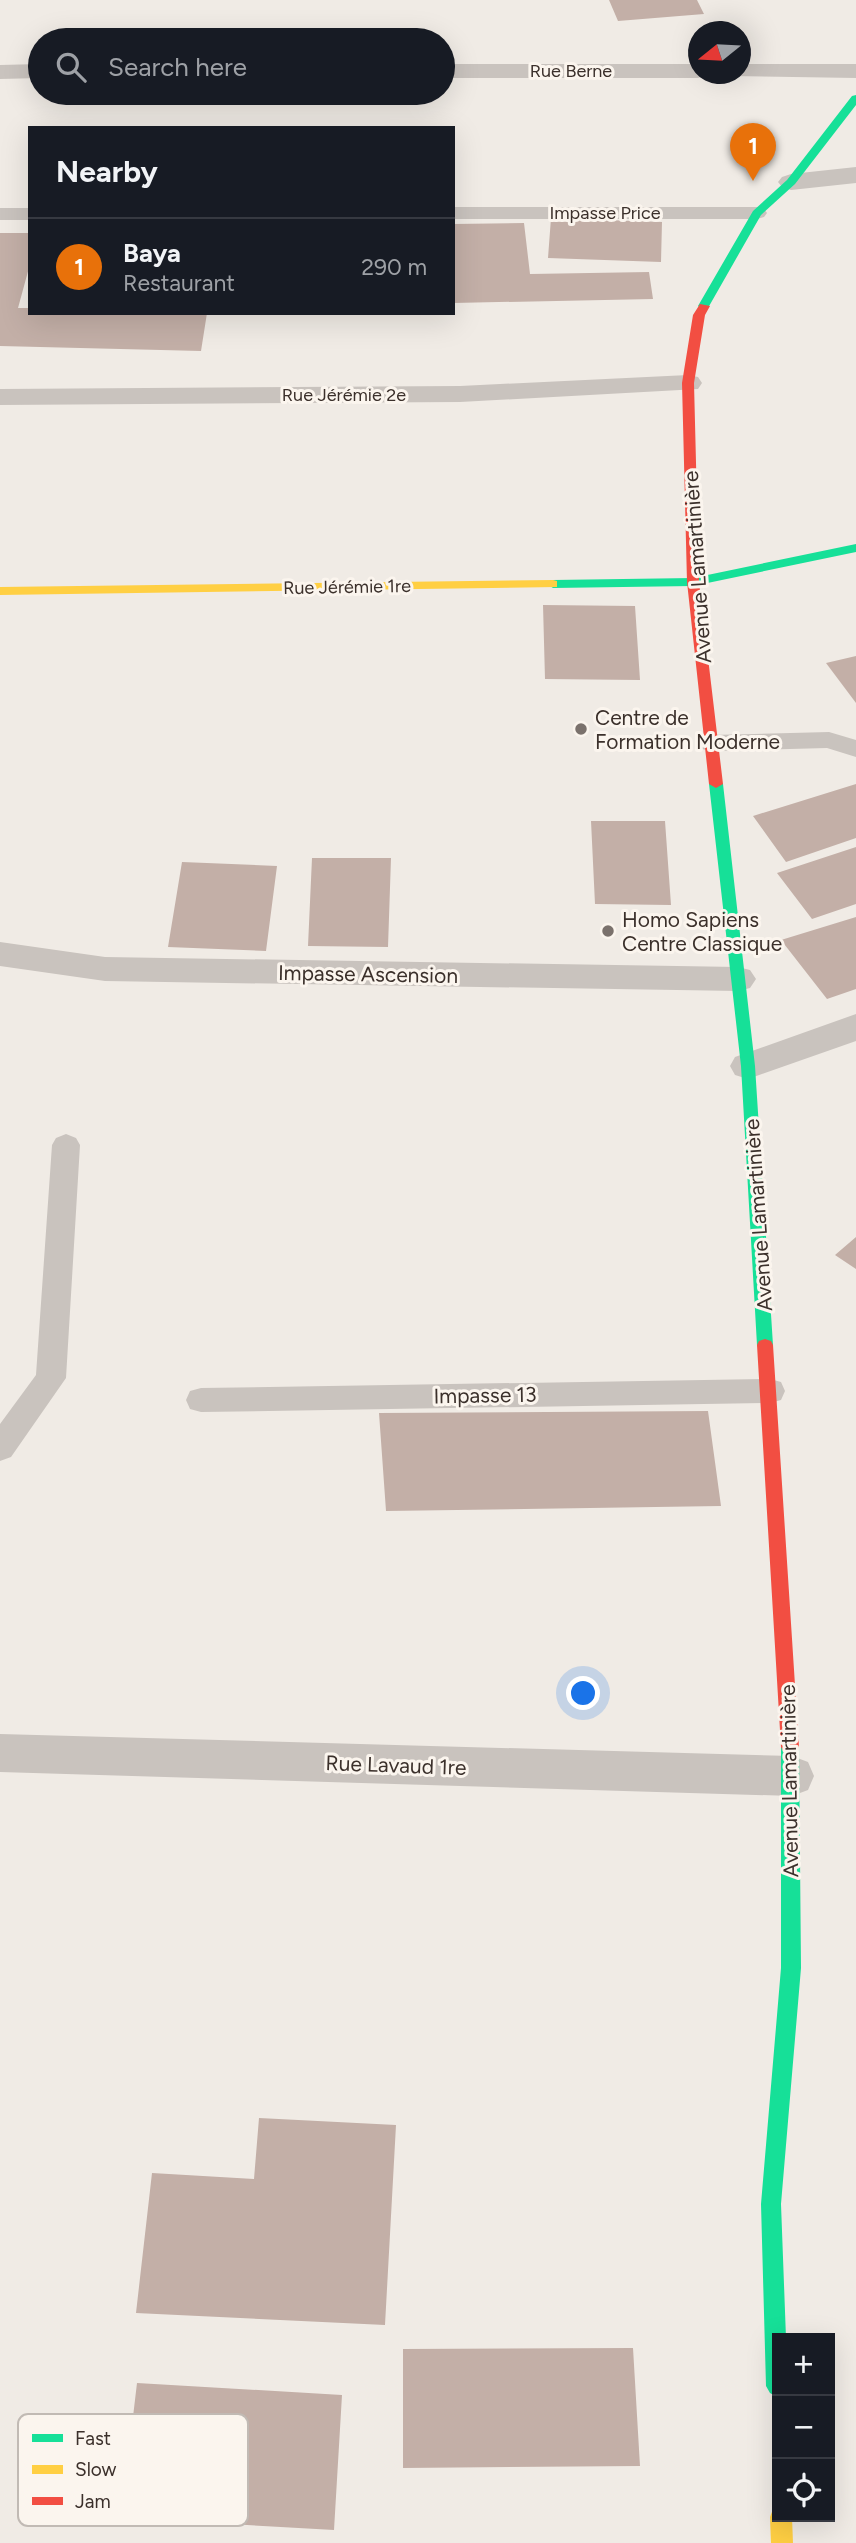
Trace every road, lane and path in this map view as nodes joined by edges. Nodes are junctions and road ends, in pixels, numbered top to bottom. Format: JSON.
{"nodes":[{"id":1,"x":455,"y":71,"type":"edge"},
{"id":2,"x":688,"y":71,"type":"edge"},
{"id":3,"x":751,"y":71,"type":"edge"},
{"id":4,"x":856,"y":71,"type":"edge"},
{"id":5,"x":0,"y":72,"type":"edge"},
{"id":6,"x":28,"y":72,"type":"edge"},
{"id":7,"x":856,"y":99,"type":"edge"},
{"id":8,"x":856,"y":175,"type":"edge"},
{"id":9,"x":792,"y":182,"type":"junction"},
{"id":10,"x":757,"y":213,"type":"junction"},
{"id":11,"x":0,"y":214,"type":"edge"},
{"id":12,"x":28,"y":214,"type":"edge"},
{"id":13,"x":455,"y":214,"type":"edge"},
{"id":14,"x":688,"y":383,"type":"junction"},
{"id":15,"x":0,"y":397,"type":"edge"},
{"id":16,"x":856,"y":548,"type":"edge"},
{"id":17,"x":693,"y":582,"type":"junction"},
{"id":18,"x":0,"y":591,"type":"edge"},
{"id":19,"x":711,"y":743,"type":"junction"},
{"id":20,"x":856,"y":749,"type":"edge"},
{"id":21,"x":0,"y":954,"type":"edge"},
{"id":22,"x":738,"y":979,"type":"junction"},
{"id":23,"x":856,"y":1027,"type":"edge"},
{"id":24,"x":748,"y":1066,"type":"junction"},
{"id":25,"x":66,"y":1145,"type":"dead end"},
{"id":26,"x":770,"y":1391,"type":"junction"},
{"id":27,"x":201,"y":1400,"type":"dead end"},
{"id":28,"x":0,"y":1448,"type":"edge"},
{"id":29,"x":0,"y":1753,"type":"edge"},
{"id":30,"x":792,"y":1776,"type":"junction"},
{"id":31,"x":775,"y":2333,"type":"edge"},
{"id":32,"x":781,"y":2522,"type":"edge"},
{"id":33,"x":782,"y":2543,"type":"edge"}],
"edges":[{"from":1,"to":2,"type":"street","name":"Rue Berne"},
{"from":3,"to":4,"type":"street"},
{"from":5,"to":6,"type":"street"},
{"from":7,"to":9,"type":"street","name":"Avenue Lamartinière"},
{"from":8,"to":9,"type":"street"},
{"from":9,"to":10,"type":"street","name":"Avenue Lamartinière"},
{"from":10,"to":13,"type":"lane","name":"Impasse Price"},
{"from":10,"to":14,"type":"street","name":"Avenue Lamartinière"},
{"from":11,"to":12,"type":"lane"},
{"from":14,"to":15,"type":"street","name":"Rue Jérémie 2e"},
{"from":14,"to":17,"type":"street","name":"Avenue Lamartinière"},
{"from":16,"to":17,"type":"street","name":"Rue Jérémie 1re"},
{"from":17,"to":18,"type":"street","name":"Rue Jérémie 1re"},
{"from":17,"to":19,"type":"street","name":"Avenue Lamartinière"},
{"from":19,"to":20,"type":"lane"},
{"from":19,"to":22,"type":"street","name":"Avenue Lamartinière"},
{"from":21,"to":22,"type":"street","name":"Impasse Ascension"},
{"from":22,"to":24,"type":"street","name":"Avenue Lamartinière"},
{"from":23,"to":24,"type":"street"},
{"from":24,"to":26,"type":"street","name":"Avenue Lamartinière"},
{"from":25,"to":28,"type":"lane"},
{"from":26,"to":27,"type":"lane","name":"Impasse 13"},
{"from":26,"to":30,"type":"street","name":"Avenue Lamartinière"},
{"from":29,"to":30,"type":"street","name":"Rue Lavaud 1re"},
{"from":30,"to":31,"type":"street","name":"Avenue Lamartinière"},
{"from":32,"to":33,"type":"street"}]}
